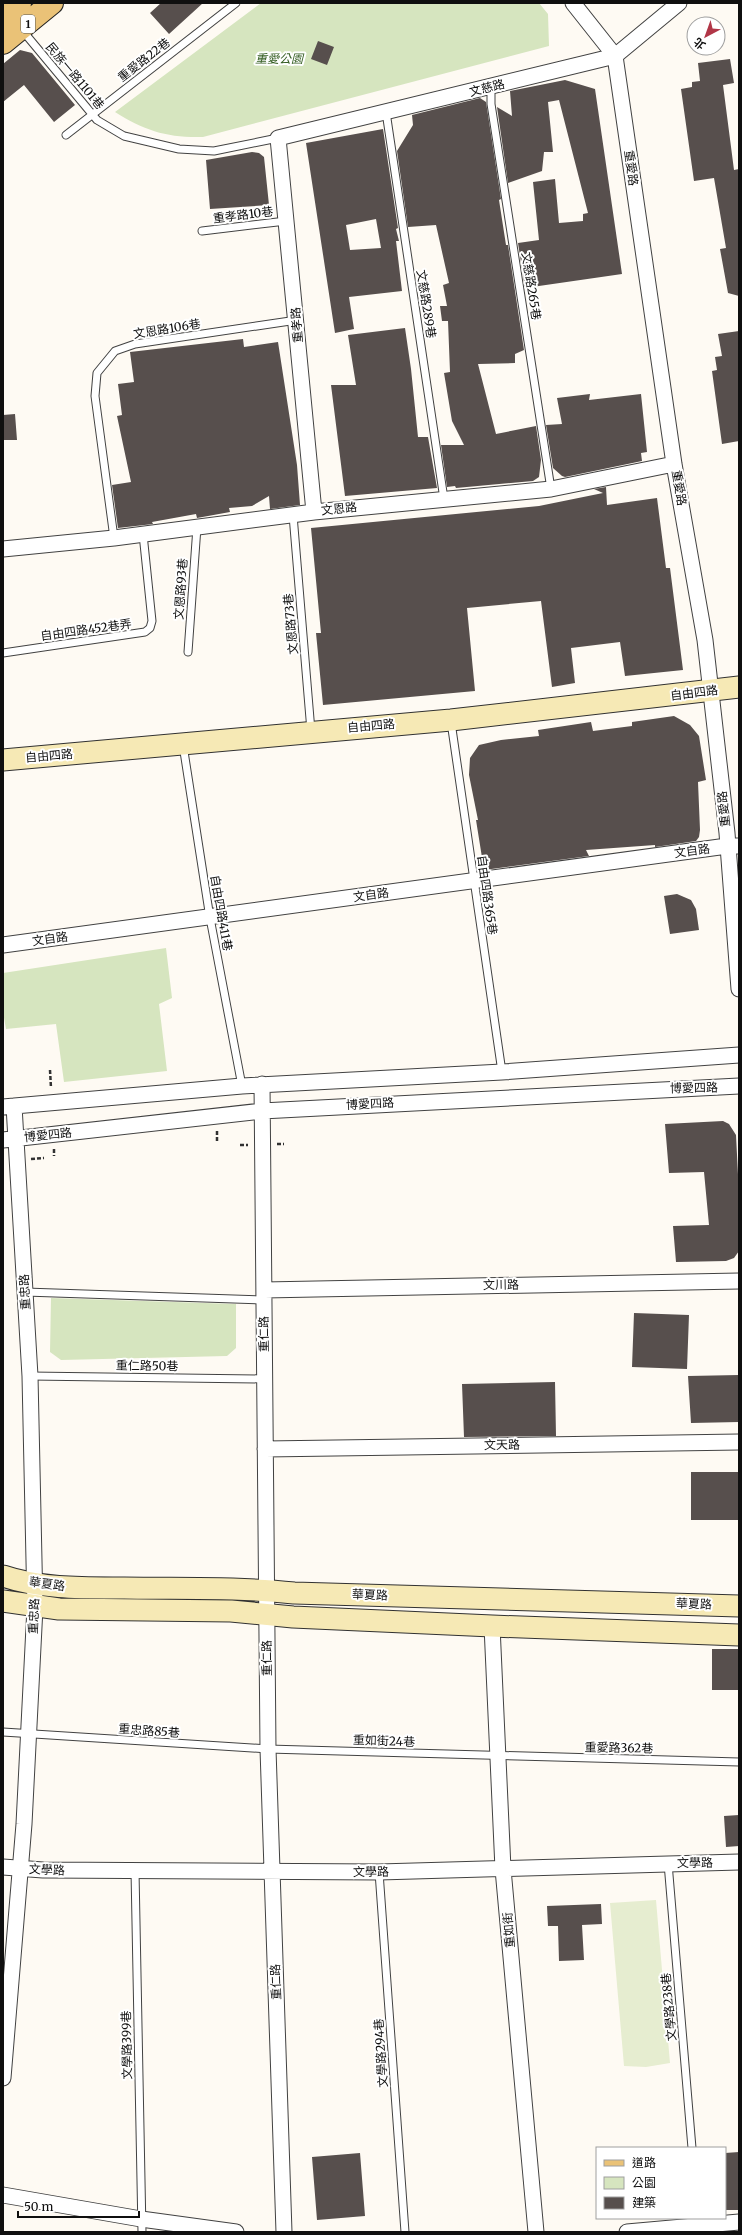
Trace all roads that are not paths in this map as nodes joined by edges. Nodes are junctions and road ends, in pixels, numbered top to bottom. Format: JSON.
{"nodes":[{"id":1,"x":52,"y":3,"type":"edge"},
{"id":2,"x":236,"y":3,"type":"edge"},
{"id":3,"x":573,"y":3,"type":"edge"},
{"id":4,"x":679,"y":3,"type":"edge"},
{"id":5,"x":14,"y":18,"type":"edge"},
{"id":6,"x":3,"y":43,"type":"edge"},
{"id":7,"x":615,"y":56,"type":"junction"},
{"id":8,"x":491,"y":87,"type":"junction"},
{"id":9,"x":386,"y":112,"type":"junction"},
{"id":10,"x":92,"y":114,"type":"junction"},
{"id":11,"x":66,"y":135,"type":"dead end"},
{"id":12,"x":278,"y":138,"type":"junction"},
{"id":13,"x":287,"y":221,"type":"junction"},
{"id":14,"x":202,"y":231,"type":"dead end"},
{"id":15,"x":297,"y":320,"type":"junction"},
{"id":16,"x":674,"y":464,"type":"junction"},
{"id":17,"x":551,"y":489,"type":"junction"},
{"id":18,"x":444,"y":499,"type":"junction"},
{"id":19,"x":314,"y":512,"type":"junction"},
{"id":20,"x":293,"y":515,"type":"junction"},
{"id":21,"x":197,"y":528,"type":"junction"},
{"id":22,"x":143,"y":534,"type":"junction"},
{"id":23,"x":114,"y":538,"type":"junction"},
{"id":24,"x":3,"y":549,"type":"edge"},
{"id":25,"x":188,"y":652,"type":"dead end"},
{"id":26,"x":3,"y":653,"type":"edge"},
{"id":27,"x":739,"y":687,"type":"edge"},
{"id":28,"x":712,"y":692,"type":"junction"},
{"id":29,"x":451,"y":720,"type":"junction"},
{"id":30,"x":311,"y":731,"type":"junction"},
{"id":31,"x":182,"y":744,"type":"junction"},
{"id":32,"x":3,"y":760,"type":"edge"},
{"id":33,"x":733,"y":846,"type":"edge"},
{"id":34,"x":474,"y":881,"type":"junction"},
{"id":35,"x":210,"y":918,"type":"junction"},
{"id":36,"x":3,"y":945,"type":"edge"},
{"id":37,"x":739,"y":989,"type":"edge"},
{"id":38,"x":739,"y":1055,"type":"edge"},
{"id":39,"x":502,"y":1072,"type":"junction"},
{"id":40,"x":262,"y":1084,"type":"junction"},
{"id":41,"x":242,"y":1086,"type":"junction"},
{"id":42,"x":739,"y":1086,"type":"edge"},
{"id":43,"x":8,"y":1106,"type":"edge"},
{"id":44,"x":262,"y":1111,"type":"junction"},
{"id":45,"x":10,"y":1139,"type":"edge"},
{"id":46,"x":739,"y":1281,"type":"edge"},
{"id":47,"x":25,"y":1292,"type":"junction"},
{"id":48,"x":264,"y":1295,"type":"junction"},
{"id":49,"x":30,"y":1376,"type":"junction"},
{"id":50,"x":265,"y":1379,"type":"junction"},
{"id":51,"x":739,"y":1442,"type":"edge"},
{"id":52,"x":265,"y":1449,"type":"junction"},
{"id":53,"x":3,"y":1576,"type":"edge"},
{"id":54,"x":35,"y":1584,"type":"junction"},
{"id":55,"x":266,"y":1590,"type":"junction"},
{"id":56,"x":3,"y":1601,"type":"edge"},
{"id":57,"x":35,"y":1606,"type":"junction"},
{"id":58,"x":739,"y":1606,"type":"edge"},
{"id":59,"x":266,"y":1613,"type":"junction"},
{"id":60,"x":492,"y":1626,"type":"junction"},
{"id":61,"x":739,"y":1635,"type":"edge"},
{"id":62,"x":3,"y":1732,"type":"edge"},
{"id":63,"x":29,"y":1734,"type":"junction"},
{"id":64,"x":268,"y":1749,"type":"junction"},
{"id":65,"x":498,"y":1755,"type":"junction"},
{"id":66,"x":739,"y":1762,"type":"edge"},
{"id":67,"x":739,"y":1862,"type":"edge"},
{"id":68,"x":668,"y":1863,"type":"junction"},
{"id":69,"x":3,"y":1867,"type":"edge"},
{"id":70,"x":20,"y":1869,"type":"junction"},
{"id":71,"x":503,"y":1869,"type":"junction"},
{"id":72,"x":135,"y":1871,"type":"junction"},
{"id":73,"x":379,"y":1872,"type":"junction"},
{"id":74,"x":273,"y":1873,"type":"junction"},
{"id":75,"x":6,"y":2002,"type":"edge"},
{"id":76,"x":3,"y":2078,"type":"edge"},
{"id":77,"x":692,"y":2147,"type":"edge"},
{"id":78,"x":3,"y":2195,"type":"edge"},
{"id":79,"x":698,"y":2222,"type":"edge"},
{"id":80,"x":739,"y":2222,"type":"edge"},
{"id":81,"x":141,"y":2226,"type":"edge"},
{"id":82,"x":236,"y":2232,"type":"edge"},
{"id":83,"x":284,"y":2232,"type":"edge"},
{"id":84,"x":405,"y":2232,"type":"edge"},
{"id":85,"x":536,"y":2232,"type":"edge"},
{"id":86,"x":627,"y":2232,"type":"edge"}],
"edges":[{"from":1,"to":5,"type":"main road","number":"1"},
{"from":2,"to":10,"type":"lane","name":"重愛路22巷"},
{"from":3,"to":7,"type":"street"},
{"from":4,"to":7,"type":"street","name":"文慈路"},
{"from":5,"to":6,"type":"main road","number":"1"},
{"from":5,"to":10,"type":"lane","name":"民族一路1101巷"},
{"from":7,"to":8,"type":"street","name":"文慈路"},
{"from":7,"to":16,"type":"street","name":"重愛路"},
{"from":8,"to":9,"type":"street","name":"文慈路"},
{"from":8,"to":17,"type":"lane","name":"文慈路265巷"},
{"from":9,"to":12,"type":"street","name":"文慈路"},
{"from":9,"to":18,"type":"lane","name":"文慈路289巷"},
{"from":10,"to":11,"type":"lane","name":"重愛路22巷"},
{"from":10,"to":12,"type":"lane","name":"民族一路1101巷"},
{"from":12,"to":13,"type":"street","name":"重孝路"},
{"from":13,"to":14,"type":"lane","name":"重孝路10巷"},
{"from":13,"to":15,"type":"street","name":"重孝路"},
{"from":15,"to":19,"type":"street","name":"重孝路"},
{"from":15,"to":23,"type":"lane","name":"文恩路106巷"},
{"from":16,"to":17,"type":"street","name":"文恩路"},
{"from":16,"to":28,"type":"street","name":"重愛路"},
{"from":17,"to":18,"type":"street","name":"文恩路"},
{"from":18,"to":19,"type":"street","name":"文恩路"},
{"from":19,"to":20,"type":"street","name":"文恩路"},
{"from":20,"to":21,"type":"street","name":"文恩路"},
{"from":20,"to":30,"type":"lane","name":"文恩路73巷"},
{"from":21,"to":22,"type":"street","name":"文恩路"},
{"from":21,"to":25,"type":"lane","name":"文恩路93巷"},
{"from":22,"to":23,"type":"street","name":"文恩路"},
{"from":22,"to":26,"type":"lane","name":"自由四路452巷弄"},
{"from":23,"to":24,"type":"street","name":"文恩路"},
{"from":27,"to":28,"type":"street","name":"自由四路"},
{"from":28,"to":29,"type":"street","name":"自由四路"},
{"from":28,"to":33,"type":"street","name":"重愛路"},
{"from":29,"to":30,"type":"street","name":"自由四路"},
{"from":29,"to":34,"type":"lane","name":"自由四路365巷"},
{"from":30,"to":31,"type":"street","name":"自由四路"},
{"from":31,"to":32,"type":"street","name":"自由四路"},
{"from":31,"to":35,"type":"lane","name":"自由四路411巷"},
{"from":33,"to":34,"type":"street","name":"文自路"},
{"from":33,"to":37,"type":"street","name":"重愛路"},
{"from":34,"to":35,"type":"street","name":"文自路"},
{"from":34,"to":39,"type":"lane","name":"自由四路365巷"},
{"from":35,"to":36,"type":"street","name":"文自路"},
{"from":35,"to":41,"type":"lane","name":"自由四路411巷"},
{"from":38,"to":39,"type":"street","name":"博愛四路"},
{"from":39,"to":40,"type":"street","name":"博愛四路"},
{"from":40,"to":41,"type":"street","name":"博愛四路"},
{"from":40,"to":44,"type":"street","name":"重仁路"},
{"from":41,"to":43,"type":"street","name":"博愛四路"},
{"from":42,"to":44,"type":"street","name":"博愛四路"},
{"from":43,"to":45,"type":"street","name":"重忠路"},
{"from":44,"to":45,"type":"street","name":"博愛四路"},
{"from":44,"to":48,"type":"street","name":"重仁路"},
{"from":45,"to":47,"type":"street","name":"重忠路"},
{"from":46,"to":48,"type":"street","name":"文川路"},
{"from":47,"to":48,"type":"lane"},
{"from":47,"to":49,"type":"street","name":"重忠路"},
{"from":48,"to":50,"type":"street","name":"重仁路"},
{"from":49,"to":50,"type":"lane","name":"重仁路50巷"},
{"from":49,"to":54,"type":"street","name":"重忠路"},
{"from":50,"to":52,"type":"street","name":"重仁路"},
{"from":51,"to":52,"type":"street","name":"文天路"},
{"from":52,"to":55,"type":"street","name":"重仁路"},
{"from":53,"to":54,"type":"street","name":"華夏路"},
{"from":54,"to":55,"type":"street","name":"華夏路"},
{"from":54,"to":57,"type":"street","name":"重忠路"},
{"from":55,"to":58,"type":"street","name":"華夏路"},
{"from":55,"to":59,"type":"street","name":"重仁路"},
{"from":56,"to":57,"type":"street","name":"華夏路"},
{"from":57,"to":59,"type":"street","name":"華夏路"},
{"from":57,"to":63,"type":"street","name":"重忠路"},
{"from":59,"to":60,"type":"street","name":"華夏路"},
{"from":59,"to":64,"type":"street","name":"重仁路"},
{"from":60,"to":61,"type":"street","name":"華夏路"},
{"from":60,"to":65,"type":"street","name":"重如街"},
{"from":62,"to":63,"type":"lane","name":"重忠路85巷"},
{"from":63,"to":64,"type":"lane","name":"重忠路85巷"},
{"from":63,"to":70,"type":"street","name":"重忠路"},
{"from":64,"to":65,"type":"lane","name":"重如街24巷"},
{"from":64,"to":74,"type":"street","name":"重仁路"},
{"from":65,"to":66,"type":"lane","name":"重愛路362巷"},
{"from":65,"to":71,"type":"street","name":"重如街"},
{"from":67,"to":68,"type":"street","name":"文學路"},
{"from":68,"to":71,"type":"street","name":"文學路"},
{"from":68,"to":77,"type":"lane","name":"文學路238巷"},
{"from":69,"to":70,"type":"street","name":"文學路"},
{"from":70,"to":72,"type":"street","name":"文學路"},
{"from":70,"to":75,"type":"street","name":"重忠路"},
{"from":71,"to":73,"type":"street","name":"文學路"},
{"from":71,"to":85,"type":"street","name":"重如街"},
{"from":72,"to":74,"type":"street","name":"文學路"},
{"from":72,"to":81,"type":"lane","name":"文學路399巷"},
{"from":73,"to":74,"type":"street","name":"文學路"},
{"from":73,"to":84,"type":"lane","name":"文學路294巷"},
{"from":74,"to":83,"type":"street","name":"重仁路"},
{"from":75,"to":76,"type":"street","name":"重忠路"},
{"from":78,"to":81,"type":"street"},
{"from":79,"to":80,"type":"street"},
{"from":79,"to":86,"type":"street"},
{"from":81,"to":82,"type":"street"}]}
